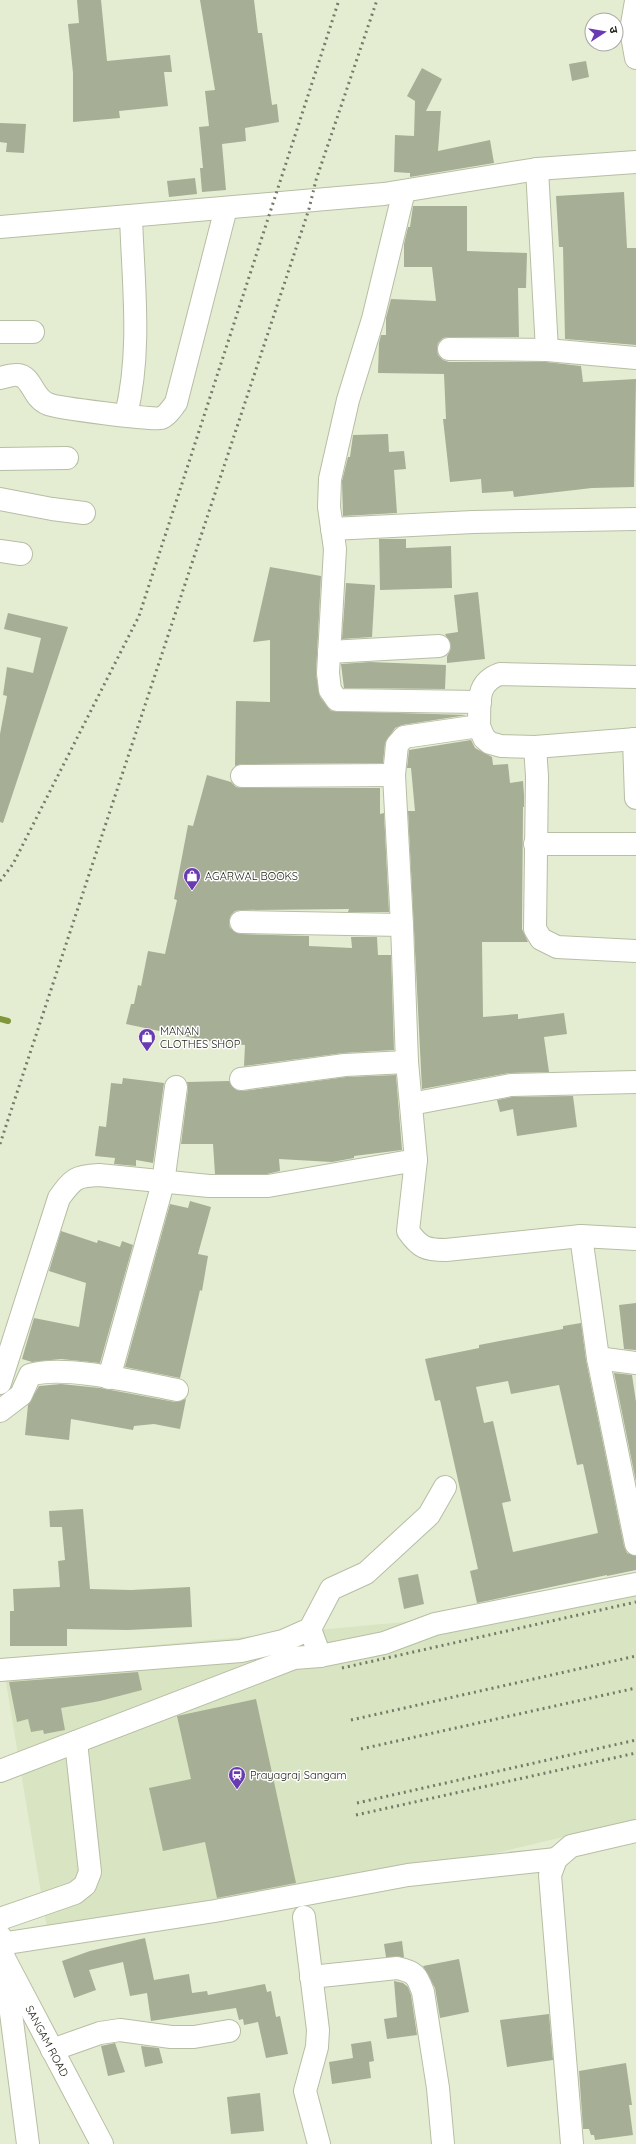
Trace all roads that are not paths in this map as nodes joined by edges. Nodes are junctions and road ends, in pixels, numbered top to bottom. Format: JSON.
{"nodes":[{"id":1,"x":636,"y":1,"type":"edge"},
{"id":2,"x":636,"y":58,"type":"edge"},
{"id":3,"x":636,"y":162,"type":"edge"},
{"id":4,"x":537,"y":169,"type":"junction"},
{"id":5,"x":404,"y":191,"type":"junction"},
{"id":6,"x":226,"y":208,"type":"junction"},
{"id":7,"x":131,"y":216,"type":"junction"},
{"id":8,"x":0,"y":227,"type":"edge"},
{"id":9,"x":0,"y":332,"type":"edge"},
{"id":10,"x":33,"y":332,"type":"dead end"},
{"id":11,"x":449,"y":349,"type":"dead end"},
{"id":12,"x":547,"y":350,"type":"junction"},
{"id":13,"x":636,"y":358,"type":"edge"},
{"id":14,"x":0,"y":378,"type":"edge"},
{"id":15,"x":126,"y":415,"type":"junction"},
{"id":16,"x":67,"y":458,"type":"dead end"},
{"id":17,"x":0,"y":459,"type":"edge"},
{"id":18,"x":0,"y":499,"type":"edge"},
{"id":19,"x":84,"y":513,"type":"dead end"},
{"id":20,"x":636,"y":519,"type":"edge"},
{"id":21,"x":332,"y":529,"type":"junction"},
{"id":22,"x":438,"y":646,"type":"dead end"},
{"id":23,"x":329,"y":652,"type":"junction"},
{"id":24,"x":636,"y":677,"type":"edge"},
{"id":25,"x":480,"y":702,"type":"junction"},
{"id":26,"x":479,"y":726,"type":"junction"},
{"id":27,"x":635,"y":739,"type":"edge"},
{"id":28,"x":535,"y":747,"type":"junction"},
{"id":29,"x":394,"y":775,"type":"junction"},
{"id":30,"x":242,"y":776,"type":"dead end"},
{"id":31,"x":636,"y":798,"type":"edge"},
{"id":32,"x":535,"y":844,"type":"junction"},
{"id":33,"x":636,"y":844,"type":"edge"},
{"id":34,"x":241,"y":922,"type":"dead end"},
{"id":35,"x":402,"y":925,"type":"junction"},
{"id":36,"x":636,"y":951,"type":"edge"},
{"id":37,"x":407,"y":1062,"type":"junction"},
{"id":38,"x":241,"y":1079,"type":"dead end"},
{"id":39,"x":636,"y":1082,"type":"edge"},
{"id":40,"x":176,"y":1087,"type":"dead end"},
{"id":41,"x":411,"y":1104,"type":"junction"},
{"id":42,"x":416,"y":1160,"type":"junction"},
{"id":43,"x":163,"y":1183,"type":"junction"},
{"id":44,"x":581,"y":1236,"type":"junction"},
{"id":45,"x":636,"y":1239,"type":"edge"},
{"id":46,"x":598,"y":1358,"type":"junction"},
{"id":47,"x":636,"y":1363,"type":"edge"},
{"id":48,"x":109,"y":1378,"type":"junction"},
{"id":49,"x":0,"y":1383,"type":"edge"},
{"id":50,"x":176,"y":1390,"type":"dead end"},
{"id":51,"x":0,"y":1410,"type":"edge"},
{"id":52,"x":445,"y":1487,"type":"dead end"},
{"id":53,"x":636,"y":1544,"type":"edge"},
{"id":54,"x":636,"y":1584,"type":"edge"},
{"id":55,"x":310,"y":1629,"type":"junction"},
{"id":56,"x":320,"y":1656,"type":"junction"},
{"id":57,"x":0,"y":1670,"type":"edge"},
{"id":58,"x":76,"y":1742,"type":"junction"},
{"id":59,"x":0,"y":1771,"type":"edge"},
{"id":60,"x":636,"y":1832,"type":"edge"},
{"id":61,"x":556,"y":1859,"type":"junction"},
{"id":62,"x":304,"y":1917,"type":"dead end"},
{"id":63,"x":0,"y":1919,"type":"edge"},
{"id":64,"x":1,"y":1942,"type":"edge"},
{"id":65,"x":311,"y":1977,"type":"junction"},
{"id":66,"x":229,"y":2031,"type":"dead end"},
{"id":67,"x":52,"y":2050,"type":"junction"},
{"id":68,"x":28,"y":2144,"type":"edge"},
{"id":69,"x":102,"y":2144,"type":"edge"},
{"id":70,"x":319,"y":2144,"type":"edge"},
{"id":71,"x":443,"y":2144,"type":"edge"},
{"id":72,"x":572,"y":2144,"type":"edge"}],
"edges":[{"from":1,"to":2,"type":"street"},
{"from":3,"to":4,"type":"street"},
{"from":4,"to":5,"type":"street"},
{"from":4,"to":12,"type":"street"},
{"from":5,"to":6,"type":"street"},
{"from":5,"to":21,"type":"street"},
{"from":6,"to":7,"type":"street"},
{"from":6,"to":15,"type":"street"},
{"from":7,"to":8,"type":"street"},
{"from":7,"to":15,"type":"street"},
{"from":9,"to":10,"type":"street"},
{"from":11,"to":12,"type":"street"},
{"from":12,"to":13,"type":"street"},
{"from":14,"to":15,"type":"street"},
{"from":16,"to":17,"type":"street"},
{"from":18,"to":19,"type":"street"},
{"from":20,"to":21,"type":"street"},
{"from":21,"to":23,"type":"street"},
{"from":22,"to":23,"type":"street"},
{"from":23,"to":25,"type":"street"},
{"from":24,"to":25,"type":"street"},
{"from":25,"to":26,"type":"street"},
{"from":26,"to":28,"type":"street"},
{"from":26,"to":29,"type":"street"},
{"from":27,"to":28,"type":"street"},
{"from":27,"to":31,"type":"street"},
{"from":28,"to":32,"type":"street"},
{"from":29,"to":30,"type":"street"},
{"from":29,"to":35,"type":"street"},
{"from":32,"to":33,"type":"street"},
{"from":32,"to":36,"type":"street"},
{"from":34,"to":35,"type":"street"},
{"from":35,"to":37,"type":"street"},
{"from":37,"to":38,"type":"street"},
{"from":37,"to":41,"type":"street"},
{"from":39,"to":41,"type":"street"},
{"from":40,"to":43,"type":"street"},
{"from":41,"to":42,"type":"street"},
{"from":42,"to":43,"type":"street"},
{"from":42,"to":44,"type":"street"},
{"from":43,"to":48,"type":"street"},
{"from":43,"to":49,"type":"street"},
{"from":44,"to":45,"type":"street"},
{"from":44,"to":46,"type":"street"},
{"from":46,"to":47,"type":"street"},
{"from":46,"to":53,"type":"street"},
{"from":48,"to":50,"type":"street"},
{"from":48,"to":51,"type":"street"},
{"from":52,"to":55,"type":"street"},
{"from":54,"to":56,"type":"street"},
{"from":55,"to":56,"type":"street"},
{"from":55,"to":57,"type":"street"},
{"from":56,"to":58,"type":"street"},
{"from":58,"to":59,"type":"street"},
{"from":58,"to":63,"type":"street"},
{"from":60,"to":61,"type":"street"},
{"from":61,"to":64,"type":"street"},
{"from":61,"to":72,"type":"street"},
{"from":62,"to":65,"type":"street"},
{"from":64,"to":67,"type":"street","name":"SANGAM ROAD"},
{"from":64,"to":68,"type":"street"},
{"from":65,"to":70,"type":"street"},
{"from":65,"to":71,"type":"street"},
{"from":66,"to":67,"type":"street"},
{"from":67,"to":69,"type":"street","name":"SANGAM ROAD"}]}
